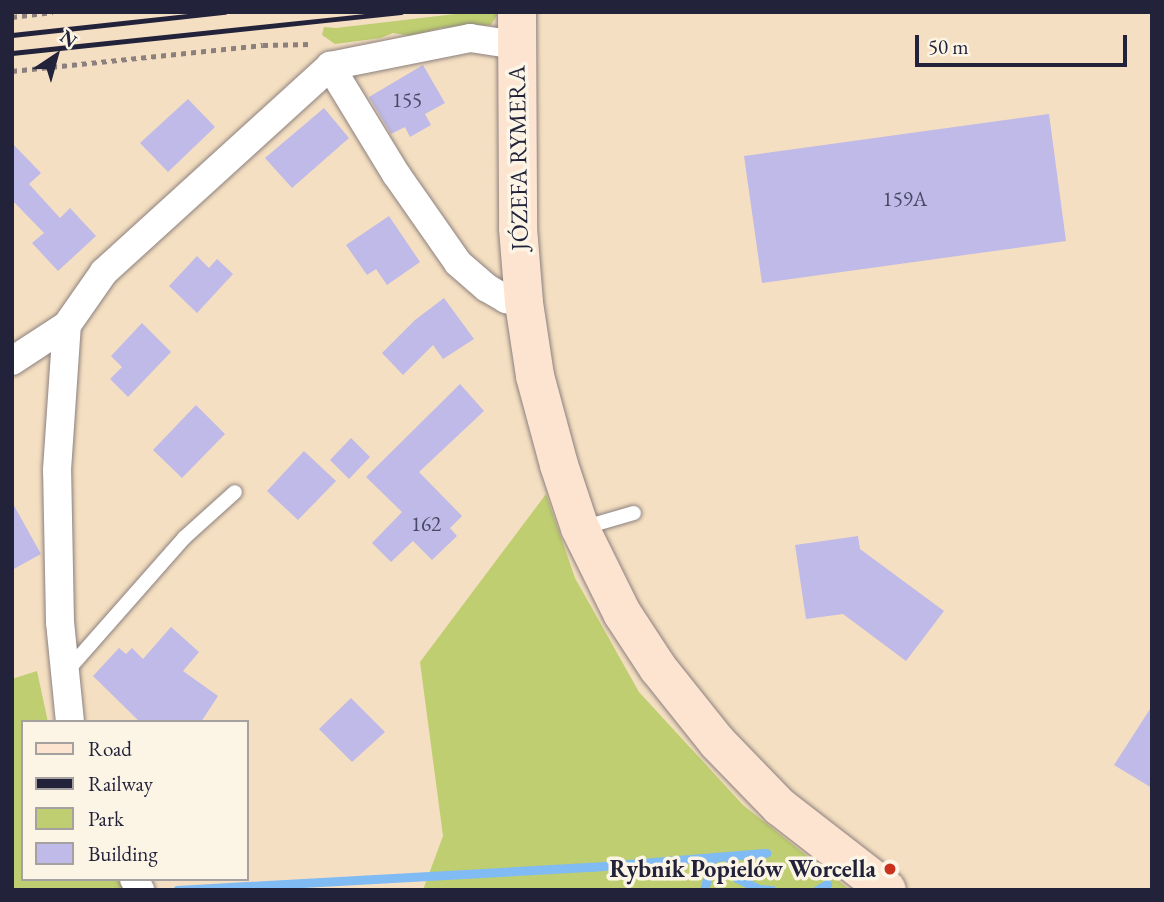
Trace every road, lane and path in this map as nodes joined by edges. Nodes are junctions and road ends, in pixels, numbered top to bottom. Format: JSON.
{"nodes":[{"id":1,"x":53,"y":12,"type":"edge"},
{"id":2,"x":12,"y":17,"type":"edge"},
{"id":3,"x":517,"y":29,"type":"edge"},
{"id":4,"x":263,"y":45,"type":"dead end"},
{"id":5,"x":330,"y":66,"type":"junction"},
{"id":6,"x":12,"y":71,"type":"edge"},
{"id":7,"x":524,"y":303,"type":"junction"},
{"id":8,"x":67,"y":325,"type":"junction"},
{"id":9,"x":12,"y":361,"type":"edge"},
{"id":10,"x":234,"y":492,"type":"dead end"},
{"id":11,"x":634,"y":513,"type":"dead end"},
{"id":12,"x":580,"y":528,"type":"junction"},
{"id":13,"x":65,"y":673,"type":"junction"},
{"id":14,"x":70,"y":720,"type":"edge"},
{"id":15,"x":887,"y":890,"type":"edge"}],
"edges":[{"from":1,"to":2,"type":"path"},
{"from":3,"to":5,"type":"street"},
{"from":3,"to":7,"type":"street","name":"JÓZEFA RYMERA"},
{"from":4,"to":6,"type":"path"},
{"from":5,"to":7,"type":"street"},
{"from":5,"to":8,"type":"street"},
{"from":7,"to":12,"type":"street","name":"JÓZEFA RYMERA"},
{"from":8,"to":9,"type":"street"},
{"from":8,"to":13,"type":"street"},
{"from":10,"to":13,"type":"lane"},
{"from":11,"to":12,"type":"lane"},
{"from":12,"to":15,"type":"street","name":"JÓZEFA RYMERA"},
{"from":13,"to":14,"type":"street"}]}
